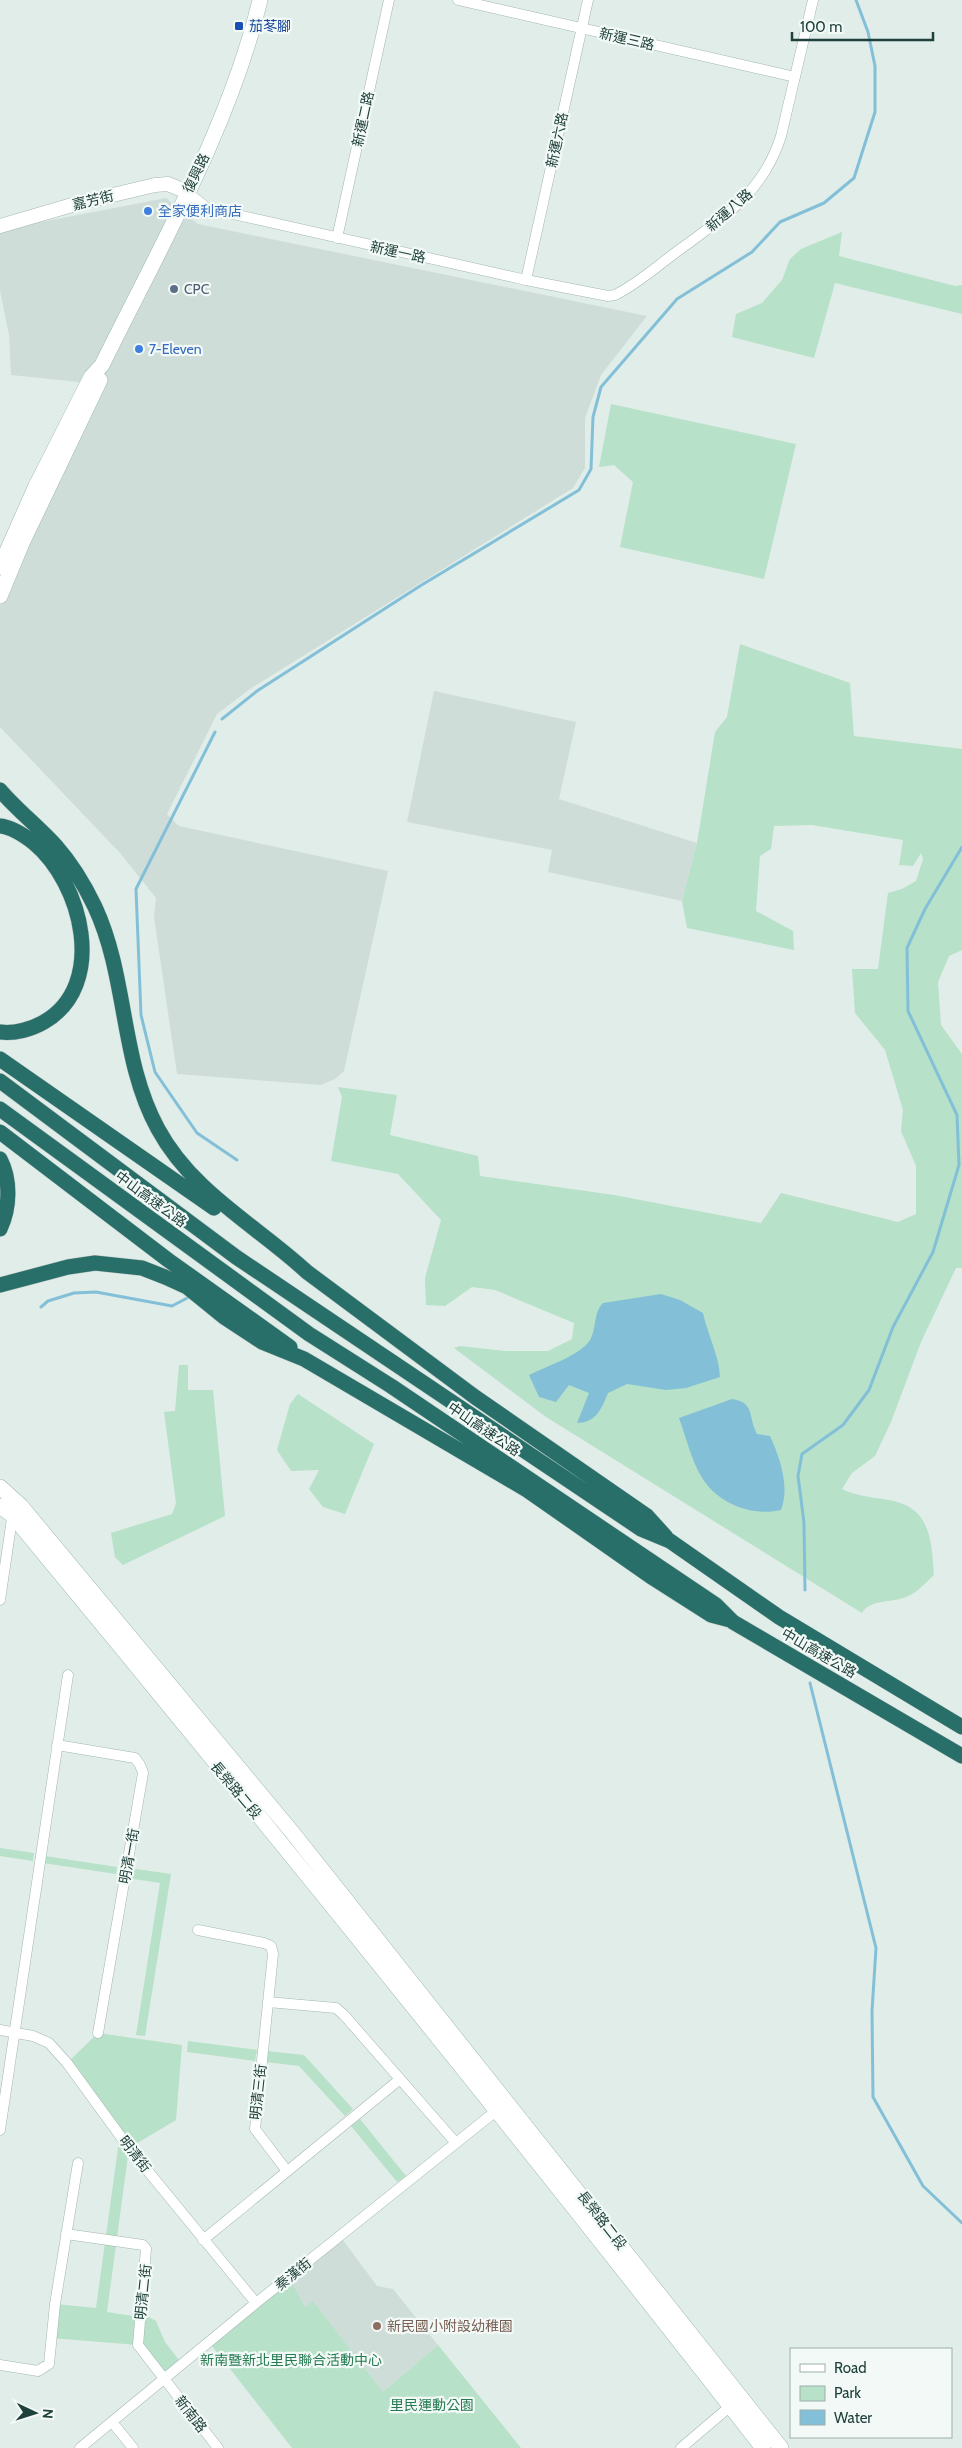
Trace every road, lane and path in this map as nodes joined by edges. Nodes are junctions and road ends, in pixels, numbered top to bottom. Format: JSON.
{"nodes":[{"id":1,"x":260,"y":0,"type":"edge"},
{"id":2,"x":389,"y":0,"type":"edge"},
{"id":3,"x":458,"y":0,"type":"edge"},
{"id":4,"x":588,"y":0,"type":"edge"},
{"id":5,"x":813,"y":0,"type":"edge"},
{"id":6,"x":489,"y":4,"type":"edge"},
{"id":7,"x":581,"y":28,"type":"junction"},
{"id":8,"x":796,"y":77,"type":"junction"},
{"id":9,"x":187,"y":192,"type":"junction"},
{"id":10,"x":0,"y":226,"type":"edge"},
{"id":11,"x":337,"y":238,"type":"junction"},
{"id":12,"x":526,"y":280,"type":"junction"},
{"id":13,"x":616,"y":295,"type":"joint"},
{"id":14,"x":102,"y":365,"type":"junction"},
{"id":15,"x":0,"y":567,"type":"edge"},
{"id":16,"x":0,"y":596,"type":"edge"},
{"id":17,"x":0,"y":790,"type":"edge"},
{"id":18,"x":0,"y":826,"type":"edge"},
{"id":19,"x":0,"y":1032,"type":"edge"},
{"id":20,"x":0,"y":1058,"type":"edge"},
{"id":21,"x":0,"y":1081,"type":"edge"},
{"id":22,"x":0,"y":1109,"type":"edge"},
{"id":23,"x":0,"y":1132,"type":"edge"},
{"id":24,"x":0,"y":1159,"type":"edge"},
{"id":25,"x":0,"y":1229,"type":"edge"},
{"id":26,"x":307,"y":1272,"type":"junction"},
{"id":27,"x":0,"y":1285,"type":"edge"},
{"id":28,"x":304,"y":1359,"type":"junction"},
{"id":29,"x":0,"y":1488,"type":"edge"},
{"id":30,"x":14,"y":1500,"type":"junction"},
{"id":31,"x":6,"y":1511,"type":"edge"},
{"id":32,"x":670,"y":1541,"type":"junction"},
{"id":33,"x":0,"y":1600,"type":"edge"},
{"id":34,"x":92,"y":1602,"type":"junction"},
{"id":35,"x":733,"y":1622,"type":"junction"},
{"id":36,"x":68,"y":1675,"type":"dead end"},
{"id":37,"x":171,"y":1699,"type":"junction"},
{"id":38,"x":962,"y":1726,"type":"edge"},
{"id":39,"x":57,"y":1745,"type":"junction"},
{"id":40,"x":962,"y":1756,"type":"edge"},
{"id":41,"x":319,"y":1865,"type":"junction"},
{"id":42,"x":307,"y":1877,"type":"junction"},
{"id":43,"x":198,"y":1930,"type":"dead end"},
{"id":44,"x":415,"y":1997,"type":"junction"},
{"id":45,"x":268,"y":2002,"type":"junction"},
{"id":46,"x":0,"y":2030,"type":"edge"},
{"id":47,"x":14,"y":2032,"type":"junction"},
{"id":48,"x":98,"y":2032,"type":"dead end"},
{"id":49,"x":399,"y":2080,"type":"junction"},
{"id":50,"x":502,"y":2106,"type":"junction"},
{"id":51,"x":0,"y":2130,"type":"edge"},
{"id":52,"x":456,"y":2143,"type":"junction"},
{"id":53,"x":78,"y":2163,"type":"dead end"},
{"id":54,"x":287,"y":2171,"type":"junction"},
{"id":55,"x":66,"y":2234,"type":"junction"},
{"id":56,"x":203,"y":2240,"type":"junction"},
{"id":57,"x":256,"y":2303,"type":"junction"},
{"id":58,"x":0,"y":2365,"type":"edge"},
{"id":59,"x":164,"y":2380,"type":"junction"},
{"id":60,"x":736,"y":2402,"type":"junction"},
{"id":61,"x":112,"y":2422,"type":"junction"},
{"id":62,"x":80,"y":2448,"type":"edge"},
{"id":63,"x":133,"y":2448,"type":"edge"},
{"id":64,"x":218,"y":2448,"type":"edge"},
{"id":65,"x":681,"y":2448,"type":"edge"},
{"id":66,"x":763,"y":2448,"type":"edge"},
{"id":67,"x":781,"y":2448,"type":"edge"}],
"edges":[{"from":1,"to":9,"type":"main road","name":"復興路"},
{"from":2,"to":11,"type":"street","name":"新運二路"},
{"from":3,"to":6,"type":"street","name":"新運三路"},
{"from":4,"to":7,"type":"street","name":"新運六路"},
{"from":5,"to":8,"type":"street","name":"新運八路"},
{"from":6,"to":7,"type":"street","name":"新運三路"},
{"from":7,"to":8,"type":"street","name":"新運三路"},
{"from":7,"to":12,"type":"street","name":"新運六路"},
{"from":8,"to":13,"type":"street","name":"新運八路"},
{"from":9,"to":10,"type":"street","name":"嘉芳街"},
{"from":9,"to":11,"type":"street","name":"新運一路"},
{"from":9,"to":14,"type":"main road","name":"復興路"},
{"from":11,"to":12,"type":"street","name":"新運一路"},
{"from":12,"to":13,"type":"street","name":"新運一路"},
{"from":14,"to":15,"type":"main road","name":"復興路"},
{"from":14,"to":16,"type":"main road","name":"復興路"},
{"from":17,"to":26,"type":"highway"},
{"from":18,"to":19,"type":"highway"},
{"from":20,"to":26,"type":"highway"},
{"from":21,"to":32,"type":"highway","name":"中山高速公路"},
{"from":22,"to":35,"type":"highway","name":"中山高速公路"},
{"from":23,"to":28,"type":"highway"},
{"from":24,"to":25,"type":"highway"},
{"from":26,"to":32,"type":"highway"},
{"from":27,"to":28,"type":"highway"},
{"from":28,"to":35,"type":"highway"},
{"from":29,"to":30,"type":"main road","name":"長榮路二段"},
{"from":30,"to":31,"type":"street"},
{"from":30,"to":34,"type":"main road","name":"長榮路二段"},
{"from":31,"to":33,"type":"street"},
{"from":31,"to":34,"type":"main road","name":"長榮路二段"},
{"from":32,"to":38,"type":"highway","name":"中山高速公路"},
{"from":34,"to":37,"type":"main road","name":"長榮路二段"},
{"from":35,"to":40,"type":"highway","name":"中山高速公路"},
{"from":36,"to":39,"type":"street"},
{"from":37,"to":41,"type":"main road","name":"長榮路二段"},
{"from":37,"to":42,"type":"main road","name":"長榮路二段"},
{"from":39,"to":47,"type":"street"},
{"from":39,"to":48,"type":"street","name":"明清一街"},
{"from":41,"to":42,"type":"main road"},
{"from":41,"to":44,"type":"main road","name":"長榮路二段"},
{"from":42,"to":44,"type":"main road","name":"長榮路二段"},
{"from":43,"to":45,"type":"street","name":"明清三街"},
{"from":44,"to":50,"type":"main road","name":"長榮路二段"},
{"from":45,"to":49,"type":"street"},
{"from":45,"to":54,"type":"street","name":"明清三街"},
{"from":46,"to":47,"type":"street","name":"明清街"},
{"from":47,"to":51,"type":"street"},
{"from":47,"to":56,"type":"street","name":"明清街"},
{"from":49,"to":52,"type":"street"},
{"from":49,"to":54,"type":"street"},
{"from":50,"to":52,"type":"street","name":"秦漢街"},
{"from":50,"to":60,"type":"main road","name":"長榮路二段"},
{"from":52,"to":57,"type":"street","name":"秦漢街"},
{"from":53,"to":55,"type":"street"},
{"from":54,"to":56,"type":"street"},
{"from":55,"to":58,"type":"street"},
{"from":55,"to":59,"type":"street","name":"明清二街"},
{"from":56,"to":57,"type":"street","name":"明清街"},
{"from":57,"to":59,"type":"street","name":"秦漢街"},
{"from":59,"to":61,"type":"street","name":"秦漢街"},
{"from":59,"to":64,"type":"street","name":"新南路"},
{"from":60,"to":65,"type":"street"},
{"from":60,"to":66,"type":"main road","name":"長榮路二段"},
{"from":60,"to":67,"type":"main road","name":"長榮路二段"},
{"from":61,"to":62,"type":"street","name":"秦漢街"},
{"from":61,"to":63,"type":"street"}]}
